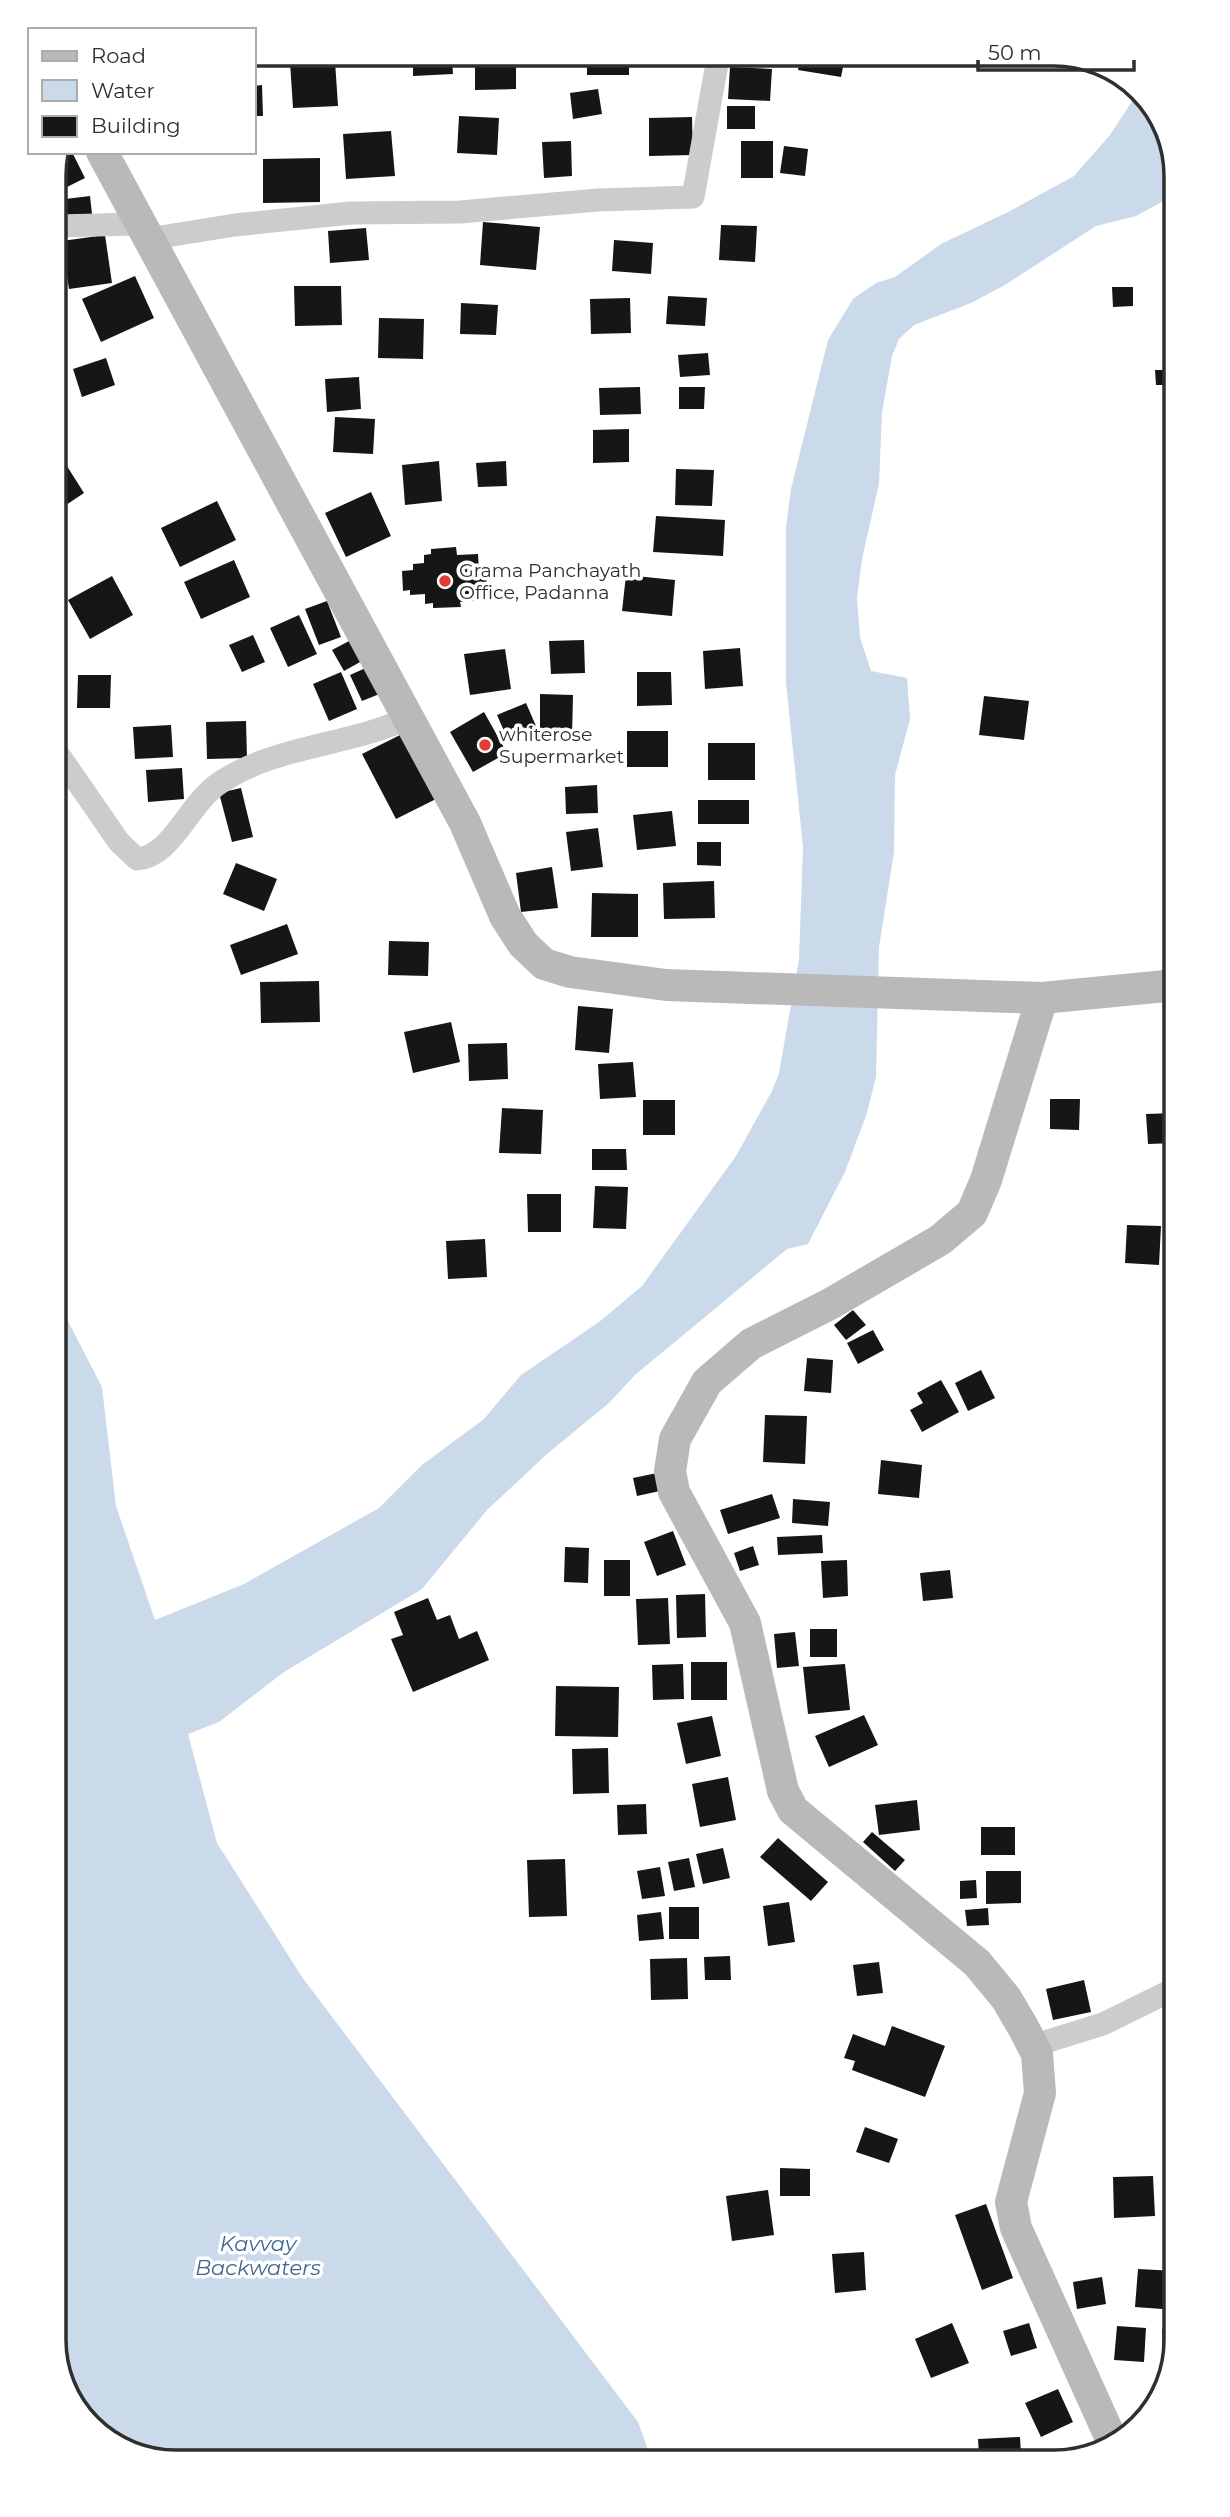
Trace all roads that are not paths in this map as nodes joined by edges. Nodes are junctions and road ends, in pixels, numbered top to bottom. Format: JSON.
{"nodes":[{"id":1,"x":716,"y":67,"type":"edge"},
{"id":2,"x":103,"y":154,"type":"edge"},
{"id":3,"x":67,"y":227,"type":"edge"},
{"id":4,"x":144,"y":231,"type":"junction"},
{"id":5,"x":408,"y":718,"type":"junction"},
{"id":6,"x":67,"y":766,"type":"edge"},
{"id":7,"x":1164,"y":986,"type":"edge"},
{"id":8,"x":1042,"y":998,"type":"junction"},
{"id":9,"x":1164,"y":1994,"type":"edge"},
{"id":10,"x":1032,"y":2046,"type":"junction"},
{"id":11,"x":1110,"y":2436,"type":"edge"}],
"edges":[{"from":1,"to":4,"type":"street"},
{"from":2,"to":4,"type":"main road"},
{"from":3,"to":4,"type":"street"},
{"from":4,"to":5,"type":"main road"},
{"from":5,"to":6,"type":"street"},
{"from":5,"to":8,"type":"main road"},
{"from":7,"to":8,"type":"main road"},
{"from":8,"to":10,"type":"main road"},
{"from":9,"to":10,"type":"street"},
{"from":10,"to":11,"type":"main road"}]}
